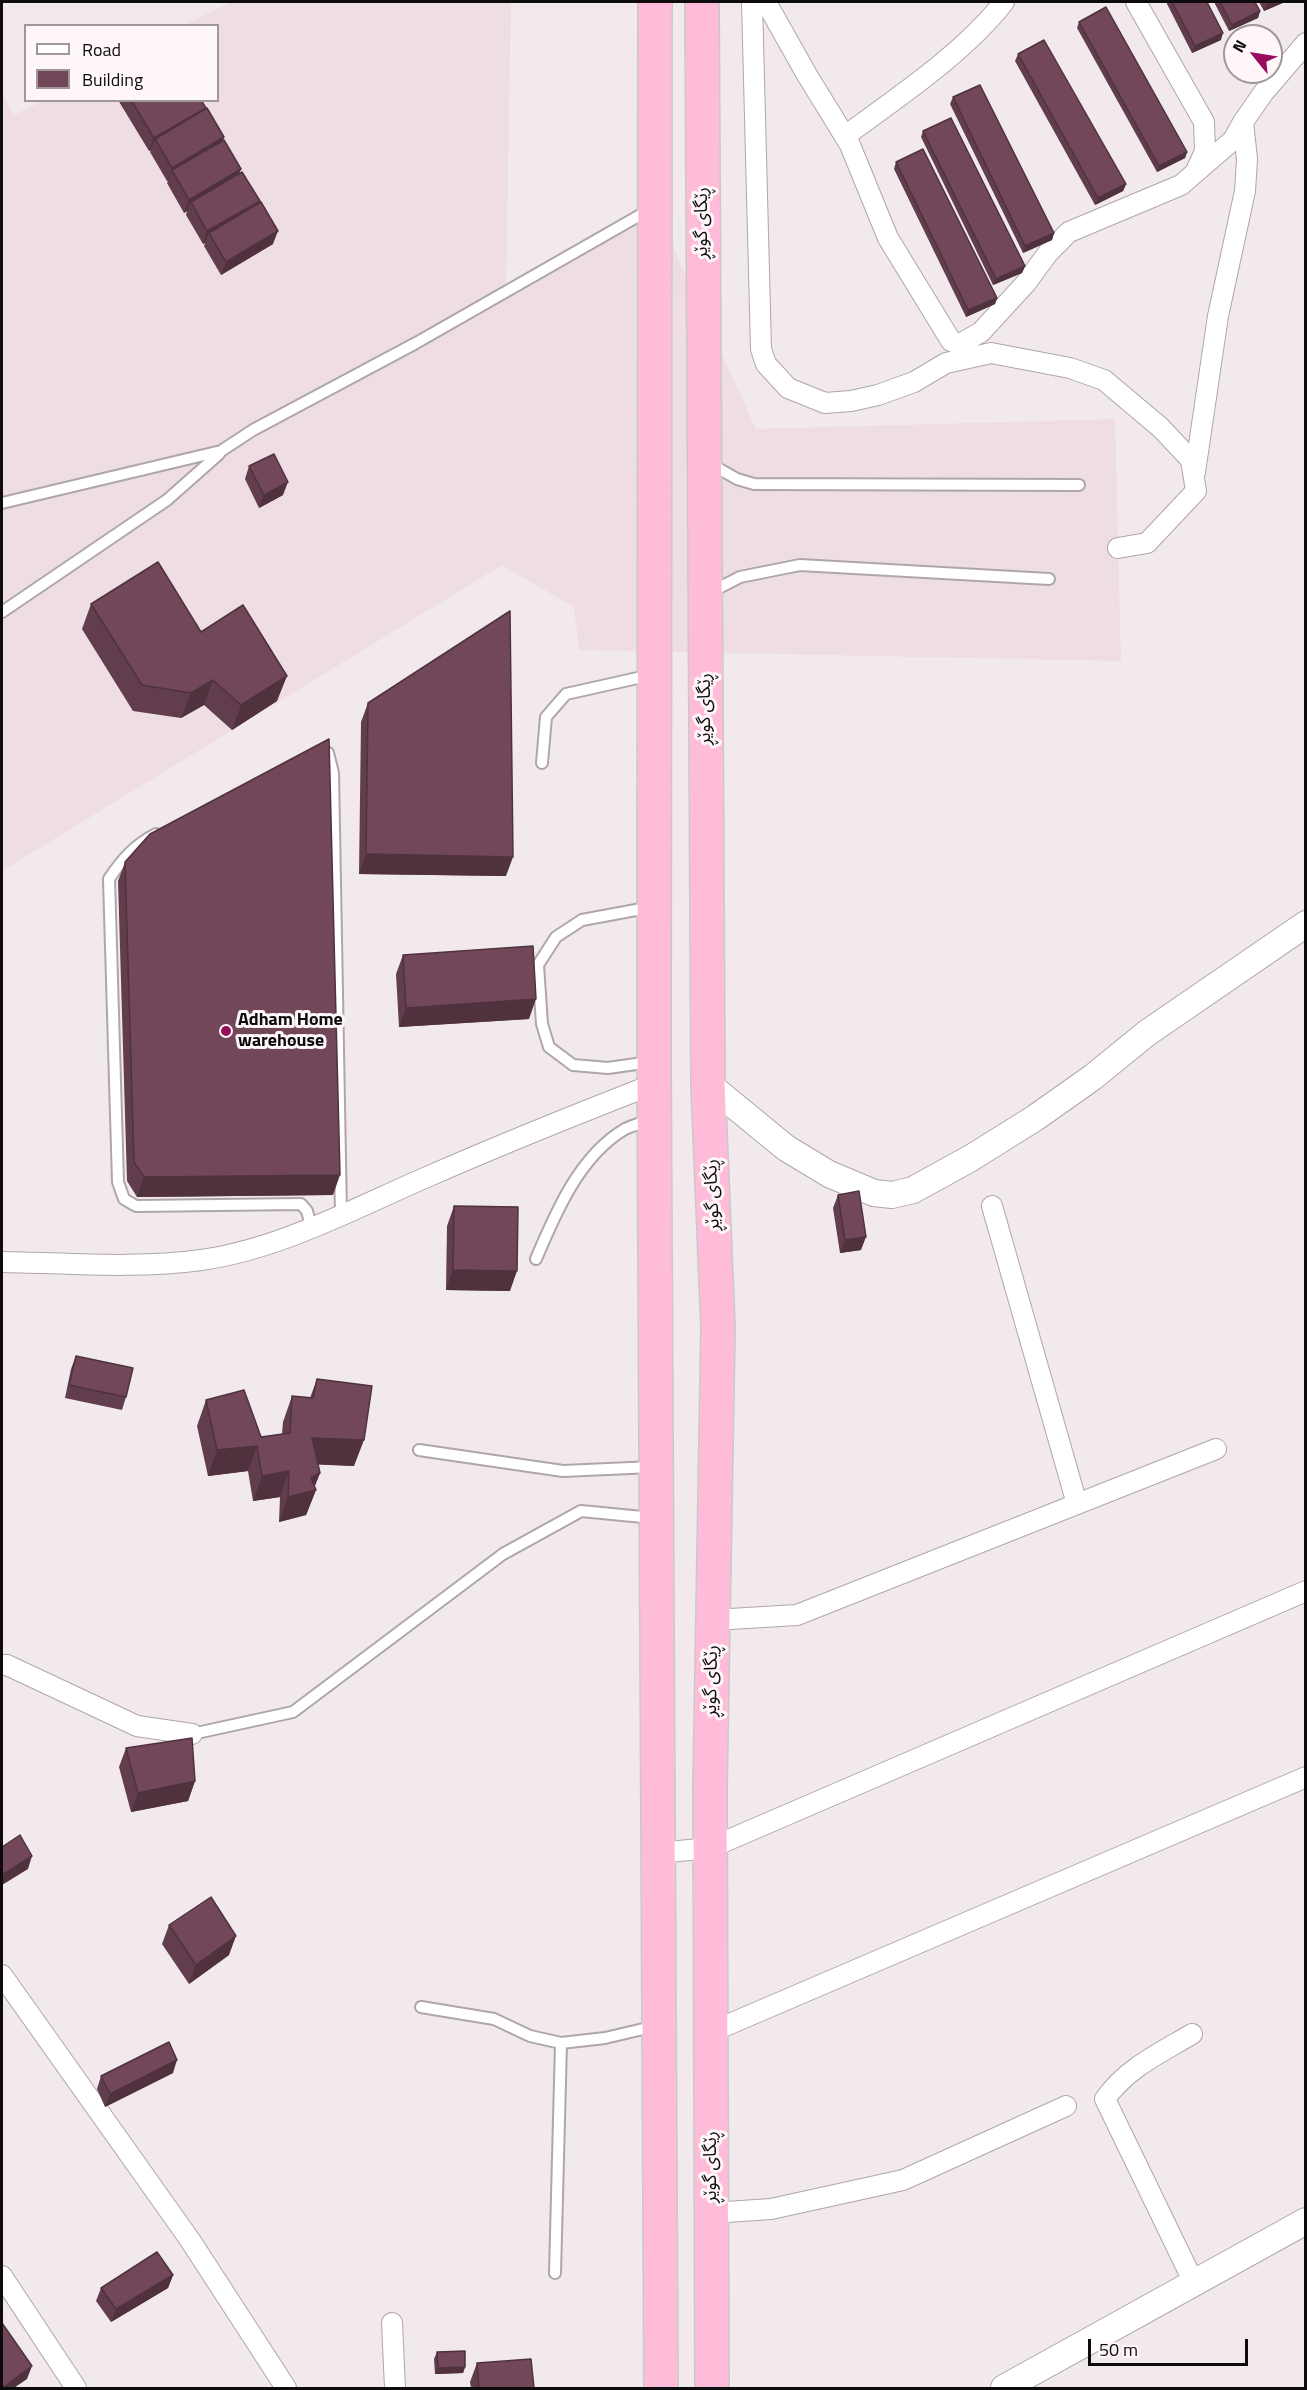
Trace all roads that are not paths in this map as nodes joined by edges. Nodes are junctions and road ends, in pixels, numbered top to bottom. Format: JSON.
{"nodes":[{"id":1,"x":655,"y":2,"type":"edge"},
{"id":2,"x":702,"y":2,"type":"edge"},
{"id":3,"x":752,"y":2,"type":"edge"},
{"id":4,"x":766,"y":2,"type":"edge"},
{"id":5,"x":1004,"y":2,"type":"edge"},
{"id":6,"x":1136,"y":2,"type":"edge"},
{"id":7,"x":1305,"y":43,"type":"edge"},
{"id":8,"x":1243,"y":123,"type":"junction"},
{"id":9,"x":845,"y":136,"type":"junction"},
{"id":10,"x":1195,"y":172,"type":"junction"},
{"id":11,"x":655,"y":207,"type":"junction"},
{"id":12,"x":221,"y":451,"type":"junction"},
{"id":13,"x":705,"y":461,"type":"junction"},
{"id":14,"x":1194,"y":481,"type":"junction"},
{"id":15,"x":1079,"y":485,"type":"dead end"},
{"id":16,"x":2,"y":503,"type":"edge"},
{"id":17,"x":1118,"y":548,"type":"dead end"},
{"id":18,"x":1049,"y":579,"type":"dead end"},
{"id":19,"x":705,"y":595,"type":"junction"},
{"id":20,"x":2,"y":612,"type":"edge"},
{"id":21,"x":654,"y":674,"type":"junction"},
{"id":22,"x":306,"y":757,"type":"edge"},
{"id":23,"x":542,"y":763,"type":"dead end"},
{"id":24,"x":172,"y":826,"type":"edge"},
{"id":25,"x":654,"y":906,"type":"junction"},
{"id":26,"x":1305,"y":924,"type":"edge"},
{"id":27,"x":654,"y":1073,"type":"junction"},
{"id":28,"x":708,"y":1084,"type":"junction"},
{"id":29,"x":654,"y":1118,"type":"junction"},
{"id":30,"x":992,"y":1206,"type":"dead end"},
{"id":31,"x":341,"y":1214,"type":"junction"},
{"id":32,"x":311,"y":1226,"type":"junction"},
{"id":33,"x":536,"y":1259,"type":"dead end"},
{"id":34,"x":2,"y":1262,"type":"edge"},
{"id":35,"x":1216,"y":1449,"type":"dead end"},
{"id":36,"x":419,"y":1450,"type":"dead end"},
{"id":37,"x":656,"y":1467,"type":"junction"},
{"id":38,"x":1077,"y":1504,"type":"junction"},
{"id":39,"x":656,"y":1518,"type":"junction"},
{"id":40,"x":1305,"y":1590,"type":"edge"},
{"id":41,"x":713,"y":1620,"type":"junction"},
{"id":42,"x":2,"y":1665,"type":"edge"},
{"id":43,"x":192,"y":1734,"type":"joint"},
{"id":44,"x":1305,"y":1777,"type":"edge"},
{"id":45,"x":710,"y":1848,"type":"junction"},
{"id":46,"x":658,"y":1853,"type":"junction"},
{"id":47,"x":2,"y":1976,"type":"edge"},
{"id":48,"x":421,"y":2007,"type":"dead end"},
{"id":49,"x":660,"y":2025,"type":"junction"},
{"id":50,"x":711,"y":2032,"type":"junction"},
{"id":51,"x":1192,"y":2034,"type":"dead end"},
{"id":52,"x":561,"y":2043,"type":"junction"},
{"id":53,"x":1066,"y":2106,"type":"dead end"},
{"id":54,"x":712,"y":2212,"type":"junction"},
{"id":55,"x":1305,"y":2222,"type":"edge"},
{"id":56,"x":555,"y":2273,"type":"dead end"},
{"id":57,"x":2,"y":2276,"type":"edge"},
{"id":58,"x":1194,"y":2283,"type":"junction"},
{"id":59,"x":392,"y":2323,"type":"dead end"},
{"id":60,"x":76,"y":2388,"type":"edge"},
{"id":61,"x":286,"y":2388,"type":"edge"},
{"id":62,"x":395,"y":2388,"type":"edge"},
{"id":63,"x":661,"y":2388,"type":"edge"},
{"id":64,"x":712,"y":2388,"type":"edge"},
{"id":65,"x":1004,"y":2388,"type":"edge"}],
"edges":[{"from":1,"to":11,"type":"highway"},
{"from":2,"to":13,"type":"highway","name":"ڕێگای گوێڕ"},
{"from":3,"to":14,"type":"street"},
{"from":4,"to":9,"type":"street"},
{"from":5,"to":9,"type":"street"},
{"from":6,"to":10,"type":"street"},
{"from":7,"to":8,"type":"street"},
{"from":8,"to":10,"type":"street"},
{"from":8,"to":14,"type":"street"},
{"from":9,"to":10,"type":"street"},
{"from":11,"to":12,"type":"lane"},
{"from":11,"to":21,"type":"highway"},
{"from":12,"to":16,"type":"lane"},
{"from":12,"to":20,"type":"lane"},
{"from":13,"to":15,"type":"lane"},
{"from":13,"to":19,"type":"highway","name":"ڕێگای گوێڕ"},
{"from":14,"to":17,"type":"street"},
{"from":18,"to":19,"type":"lane"},
{"from":19,"to":28,"type":"highway","name":"ڕێگای گوێڕ"},
{"from":21,"to":23,"type":"lane"},
{"from":21,"to":25,"type":"highway"},
{"from":22,"to":31,"type":"lane"},
{"from":24,"to":32,"type":"lane"},
{"from":25,"to":27,"type":"highway"},
{"from":25,"to":27,"type":"lane"},
{"from":26,"to":28,"type":"street"},
{"from":27,"to":29,"type":"highway"},
{"from":27,"to":31,"type":"street"},
{"from":28,"to":41,"type":"highway","name":"ڕێگای گوێڕ"},
{"from":29,"to":33,"type":"lane"},
{"from":29,"to":37,"type":"highway"},
{"from":30,"to":38,"type":"street"},
{"from":31,"to":32,"type":"street"},
{"from":32,"to":34,"type":"street"},
{"from":35,"to":38,"type":"street"},
{"from":36,"to":37,"type":"lane"},
{"from":37,"to":39,"type":"highway"},
{"from":38,"to":41,"type":"street"},
{"from":39,"to":43,"type":"lane"},
{"from":39,"to":46,"type":"highway"},
{"from":40,"to":45,"type":"street"},
{"from":41,"to":45,"type":"highway","name":"ڕێگای گوێڕ"},
{"from":42,"to":43,"type":"street"},
{"from":44,"to":50,"type":"street"},
{"from":45,"to":46,"type":"street"},
{"from":45,"to":50,"type":"highway","name":"ڕێگای گوێڕ"},
{"from":46,"to":49,"type":"highway"},
{"from":47,"to":61,"type":"street"},
{"from":48,"to":52,"type":"lane"},
{"from":49,"to":52,"type":"lane"},
{"from":49,"to":63,"type":"highway"},
{"from":50,"to":54,"type":"highway","name":"ڕێگای گوێڕ"},
{"from":51,"to":58,"type":"street"},
{"from":52,"to":56,"type":"lane"},
{"from":53,"to":54,"type":"street"},
{"from":54,"to":64,"type":"highway","name":"ڕێگای گوێڕ"},
{"from":55,"to":58,"type":"street"},
{"from":57,"to":60,"type":"street"},
{"from":58,"to":65,"type":"street"},
{"from":59,"to":62,"type":"street"}]}
